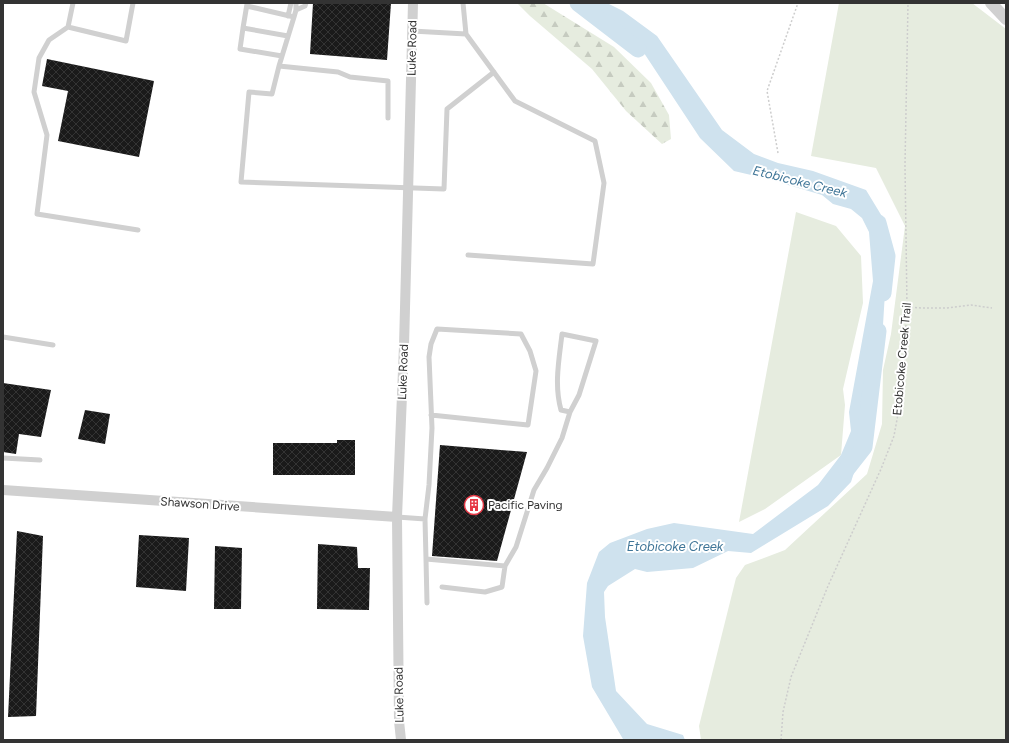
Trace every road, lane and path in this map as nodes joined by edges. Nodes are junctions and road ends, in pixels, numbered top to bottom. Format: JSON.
{"nodes":[{"id":1,"x":73,"y":3,"type":"edge"},
{"id":2,"x":133,"y":3,"type":"edge"},
{"id":3,"x":291,"y":3,"type":"edge"},
{"id":4,"x":296,"y":3,"type":"edge"},
{"id":5,"x":306,"y":3,"type":"edge"},
{"id":6,"x":413,"y":3,"type":"edge"},
{"id":7,"x":463,"y":3,"type":"edge"},
{"id":8,"x":798,"y":3,"type":"edge"},
{"id":9,"x":908,"y":3,"type":"edge"},
{"id":10,"x":991,"y":3,"type":"edge"},
{"id":11,"x":247,"y":4,"type":"edge"},
{"id":12,"x":296,"y":10,"type":"junction"},
{"id":13,"x":288,"y":16,"type":"junction"},
{"id":14,"x":294,"y":17,"type":"junction"},
{"id":15,"x":1006,"y":19,"type":"edge"},
{"id":16,"x":68,"y":27,"type":"junction"},
{"id":17,"x":242,"y":28,"type":"junction"},
{"id":18,"x":412,"y":31,"type":"junction"},
{"id":19,"x":466,"y":34,"type":"junction"},
{"id":20,"x":288,"y":36,"type":"junction"},
{"id":21,"x":282,"y":56,"type":"junction"},
{"id":22,"x":279,"y":66,"type":"junction"},
{"id":23,"x":494,"y":72,"type":"junction"},
{"id":24,"x":388,"y":118,"type":"dead end"},
{"id":25,"x":778,"y":152,"type":"dead end"},
{"id":26,"x":408,"y":188,"type":"junction"},
{"id":27,"x":138,"y":230,"type":"dead end"},
{"id":28,"x":468,"y":255,"type":"dead end"},
{"id":29,"x":907,"y":307,"type":"junction"},
{"id":30,"x":992,"y":308,"type":"dead end"},
{"id":31,"x":3,"y":337,"type":"edge"},
{"id":32,"x":53,"y":344,"type":"dead end"},
{"id":33,"x":570,"y":412,"type":"junction"},
{"id":34,"x":431,"y":415,"type":"junction"},
{"id":35,"x":3,"y":458,"type":"edge"},
{"id":36,"x":40,"y":460,"type":"dead end"},
{"id":37,"x":3,"y":490,"type":"edge"},
{"id":38,"x":397,"y":517,"type":"junction"},
{"id":39,"x":424,"y":519,"type":"junction"},
{"id":40,"x":426,"y":559,"type":"junction"},
{"id":41,"x":505,"y":566,"type":"junction"},
{"id":42,"x":442,"y":587,"type":"dead end"},
{"id":43,"x":427,"y":603,"type":"dead end"},
{"id":44,"x":401,"y":740,"type":"edge"},
{"id":45,"x":781,"y":740,"type":"edge"}],
"edges":[{"from":1,"to":16,"type":"lane"},
{"from":2,"to":16,"type":"lane"},
{"from":3,"to":13,"type":"lane"},
{"from":4,"to":12,"type":"lane"},
{"from":5,"to":12,"type":"lane"},
{"from":6,"to":18,"type":"street","name":"Luke Road"},
{"from":7,"to":19,"type":"lane"},
{"from":8,"to":25,"type":"path"},
{"from":9,"to":29,"type":"path","name":"Etobicoke Creek Trail"},
{"from":10,"to":15,"type":"street"},
{"from":11,"to":13,"type":"lane"},
{"from":11,"to":17,"type":"lane"},
{"from":12,"to":14,"type":"lane"},
{"from":13,"to":14,"type":"lane"},
{"from":14,"to":20,"type":"lane"},
{"from":16,"to":27,"type":"lane"},
{"from":17,"to":20,"type":"lane"},
{"from":17,"to":21,"type":"lane"},
{"from":18,"to":19,"type":"lane"},
{"from":18,"to":26,"type":"street","name":"Luke Road"},
{"from":19,"to":23,"type":"lane"},
{"from":20,"to":21,"type":"lane"},
{"from":21,"to":22,"type":"lane"},
{"from":22,"to":24,"type":"lane"},
{"from":22,"to":26,"type":"lane"},
{"from":23,"to":26,"type":"lane"},
{"from":23,"to":28,"type":"lane"},
{"from":26,"to":38,"type":"street","name":"Luke Road"},
{"from":29,"to":30,"type":"path"},
{"from":29,"to":45,"type":"path","name":"Etobicoke Creek Trail"},
{"from":31,"to":32,"type":"lane"},
{"from":33,"to":33,"type":"lane"},
{"from":33,"to":41,"type":"lane"},
{"from":34,"to":34,"type":"lane"},
{"from":34,"to":39,"type":"lane"},
{"from":35,"to":36,"type":"lane"},
{"from":37,"to":38,"type":"street","name":"Shawson Drive"},
{"from":38,"to":39,"type":"lane"},
{"from":38,"to":44,"type":"street","name":"Luke Road"},
{"from":39,"to":40,"type":"lane"},
{"from":40,"to":41,"type":"lane"},
{"from":40,"to":43,"type":"lane"},
{"from":41,"to":42,"type":"lane"}]}
